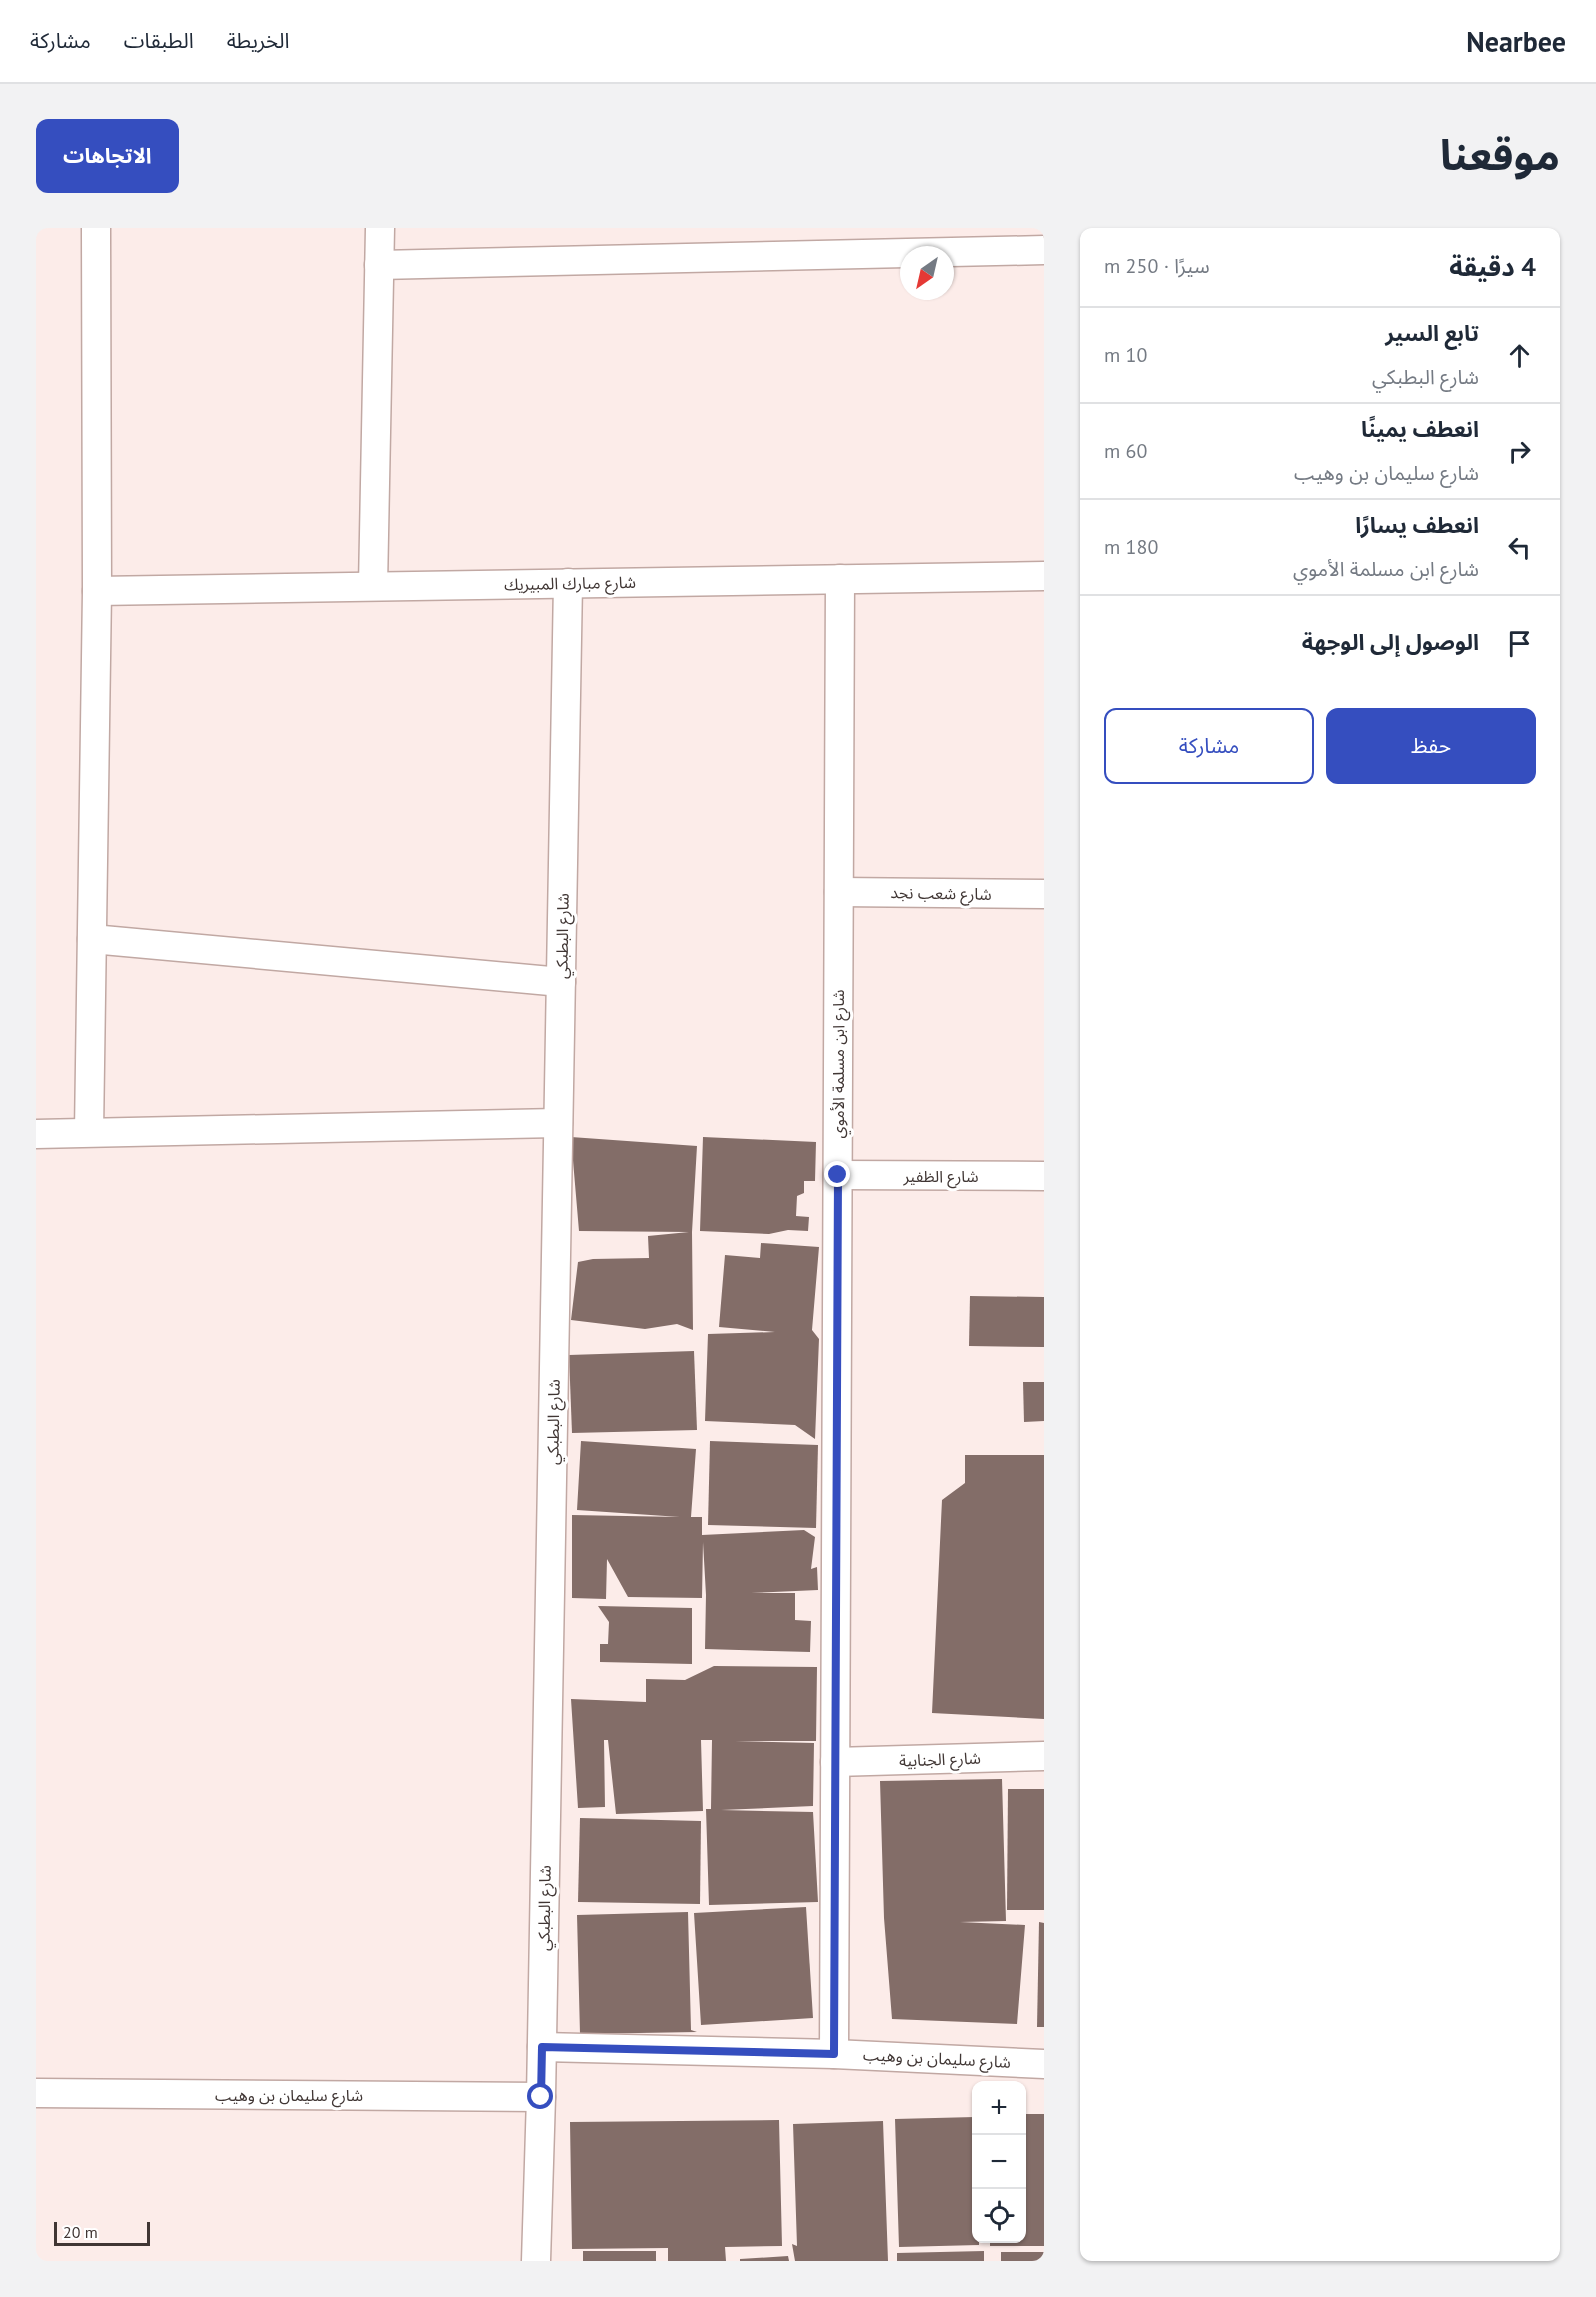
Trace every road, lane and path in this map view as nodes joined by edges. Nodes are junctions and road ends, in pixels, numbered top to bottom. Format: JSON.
{"nodes":[{"id":1,"x":96,"y":228,"type":"edge"},
{"id":2,"x":380,"y":228,"type":"edge"},
{"id":3,"x":1044,"y":250,"type":"edge"},
{"id":4,"x":380,"y":265,"type":"junction"},
{"id":5,"x":1044,"y":576,"type":"edge"},
{"id":6,"x":840,"y":579,"type":"junction"},
{"id":7,"x":568,"y":584,"type":"junction"},
{"id":8,"x":373,"y":586,"type":"junction"},
{"id":9,"x":96,"y":591,"type":"junction"},
{"id":10,"x":839,"y":892,"type":"junction"},
{"id":11,"x":1044,"y":894,"type":"edge"},
{"id":12,"x":92,"y":939,"type":"junction"},
{"id":13,"x":561,"y":982,"type":"junction"},
{"id":14,"x":558,"y":1123,"type":"junction"},
{"id":15,"x":88,"y":1132,"type":"junction"},
{"id":16,"x":36,"y":1134,"type":"edge"},
{"id":17,"x":838,"y":1175,"type":"junction"},
{"id":18,"x":1044,"y":1176,"type":"edge"},
{"id":19,"x":1044,"y":1756,"type":"edge"},
{"id":20,"x":835,"y":1762,"type":"junction"},
{"id":21,"x":542,"y":2047,"type":"junction"},
{"id":22,"x":834,"y":2054,"type":"junction"},
{"id":23,"x":1044,"y":2064,"type":"edge"},
{"id":24,"x":36,"y":2093,"type":"edge"},
{"id":25,"x":541,"y":2097,"type":"junction"},
{"id":26,"x":536,"y":2261,"type":"edge"}],
"edges":[{"from":1,"to":9,"type":"street"},
{"from":2,"to":4,"type":"street"},
{"from":3,"to":4,"type":"street"},
{"from":4,"to":8,"type":"street"},
{"from":5,"to":6,"type":"street","name":"شارع مبارك المبيريك"},
{"from":6,"to":7,"type":"street","name":"شارع مبارك المبيريك"},
{"from":6,"to":10,"type":"street","name":"شارع ابن مسلمة الأموي"},
{"from":7,"to":8,"type":"street","name":"شارع مبارك المبيريك"},
{"from":7,"to":13,"type":"street","name":"شارع البطبكي"},
{"from":8,"to":9,"type":"street","name":"شارع مبارك المبيريك"},
{"from":9,"to":12,"type":"street"},
{"from":10,"to":11,"type":"street","name":"شارع شعب نجد"},
{"from":10,"to":17,"type":"street","name":"شارع ابن مسلمة الأموي"},
{"from":12,"to":13,"type":"street"},
{"from":12,"to":15,"type":"street"},
{"from":13,"to":14,"type":"street","name":"شارع البطبكي"},
{"from":14,"to":15,"type":"street"},
{"from":14,"to":21,"type":"street","name":"شارع البطبكي"},
{"from":15,"to":16,"type":"street"},
{"from":17,"to":18,"type":"street","name":"شارع الظفير"},
{"from":17,"to":20,"type":"street","name":"شارع ابن مسلمة الأموي"},
{"from":19,"to":20,"type":"street","name":"شارع الجنابية"},
{"from":20,"to":22,"type":"street","name":"شارع ابن مسلمة الأموي"},
{"from":21,"to":22,"type":"street","name":"شارع سليمان بن وهيب"},
{"from":21,"to":25,"type":"street","name":"شارع البطبكي"},
{"from":22,"to":23,"type":"street","name":"شارع سليمان بن وهيب"},
{"from":24,"to":25,"type":"street","name":"شارع سليمان بن وهيب"},
{"from":25,"to":26,"type":"street","name":"شارع البطبكي"}]}
